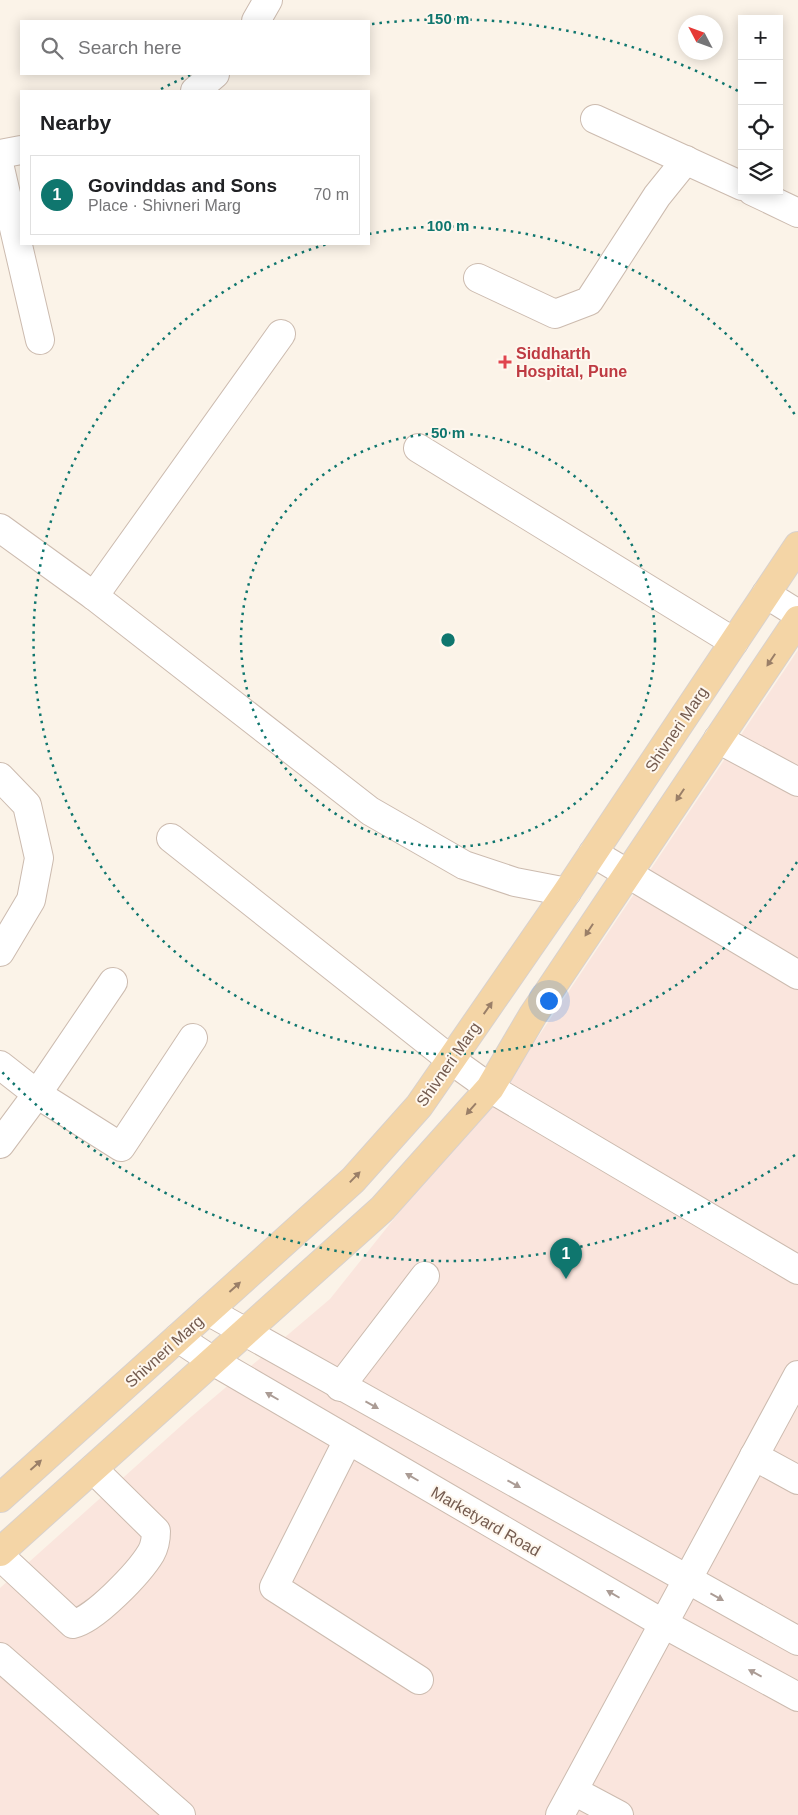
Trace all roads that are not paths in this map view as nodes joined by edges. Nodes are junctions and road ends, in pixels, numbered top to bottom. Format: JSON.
{"nodes":[{"id":1,"x":268,"y":0,"type":"edge"},
{"id":2,"x":257,"y":20,"type":"edge"},
{"id":3,"x":214,"y":75,"type":"edge"},
{"id":4,"x":196,"y":90,"type":"edge"},
{"id":5,"x":595,"y":119,"type":"dead end"},
{"id":6,"x":20,"y":150,"type":"edge"},
{"id":7,"x":0,"y":154,"type":"edge"},
{"id":8,"x":686,"y":160,"type":"junction"},
{"id":9,"x":0,"y":168,"type":"edge"},
{"id":10,"x":738,"y":184,"type":"edge"},
{"id":11,"x":760,"y":195,"type":"edge"},
{"id":12,"x":798,"y":213,"type":"edge"},
{"id":13,"x":478,"y":278,"type":"dead end"},
{"id":14,"x":281,"y":334,"type":"dead end"},
{"id":15,"x":40,"y":340,"type":"dead end"},
{"id":16,"x":418,"y":448,"type":"dead end"},
{"id":17,"x":0,"y":528,"type":"edge"},
{"id":18,"x":798,"y":546,"type":"edge"},
{"id":19,"x":766,"y":594,"type":"junction"},
{"id":20,"x":94,"y":596,"type":"junction"},
{"id":21,"x":798,"y":614,"type":"edge"},
{"id":22,"x":798,"y":620,"type":"edge"},
{"id":23,"x":734,"y":642,"type":"junction"},
{"id":24,"x":718,"y":739,"type":"junction"},
{"id":25,"x":0,"y":777,"type":"edge"},
{"id":26,"x":798,"y":782,"type":"edge"},
{"id":27,"x":171,"y":838,"type":"dead end"},
{"id":28,"x":593,"y":853,"type":"junction"},
{"id":29,"x":626,"y":873,"type":"junction"},
{"id":30,"x":567,"y":892,"type":"junction"},
{"id":31,"x":0,"y":952,"type":"edge"},
{"id":32,"x":798,"y":975,"type":"edge"},
{"id":33,"x":113,"y":982,"type":"dead end"},
{"id":34,"x":193,"y":1038,"type":"dead end"},
{"id":35,"x":451,"y":1060,"type":"junction"},
{"id":36,"x":0,"y":1066,"type":"edge"},
{"id":37,"x":490,"y":1088,"type":"junction"},
{"id":38,"x":37,"y":1094,"type":"junction"},
{"id":39,"x":0,"y":1144,"type":"edge"},
{"id":40,"x":798,"y":1270,"type":"edge"},
{"id":41,"x":425,"y":1276,"type":"dead end"},
{"id":42,"x":208,"y":1311,"type":"junction"},
{"id":43,"x":244,"y":1333,"type":"junction"},
{"id":44,"x":178,"y":1338,"type":"junction"},
{"id":45,"x":213,"y":1361,"type":"junction"},
{"id":46,"x":798,"y":1376,"type":"edge"},
{"id":47,"x":340,"y":1387,"type":"junction"},
{"id":48,"x":348,"y":1440,"type":"junction"},
{"id":49,"x":754,"y":1456,"type":"junction"},
{"id":50,"x":92,"y":1469,"type":"junction"},
{"id":51,"x":798,"y":1480,"type":"edge"},
{"id":52,"x":0,"y":1498,"type":"edge"},
{"id":53,"x":0,"y":1554,"type":"edge"},
{"id":54,"x":687,"y":1581,"type":"junction"},
{"id":55,"x":664,"y":1624,"type":"junction"},
{"id":56,"x":798,"y":1641,"type":"edge"},
{"id":57,"x":0,"y":1657,"type":"edge"},
{"id":58,"x":419,"y":1680,"type":"dead end"},
{"id":59,"x":798,"y":1697,"type":"edge"},
{"id":60,"x":574,"y":1791,"type":"junction"},
{"id":61,"x":180,"y":1815,"type":"edge"},
{"id":62,"x":560,"y":1815,"type":"edge"},
{"id":63,"x":619,"y":1815,"type":"edge"}],
"edges":[{"from":1,"to":2,"type":"street"},
{"from":3,"to":4,"type":"street"},
{"from":5,"to":8,"type":"street"},
{"from":6,"to":7,"type":"street"},
{"from":8,"to":10,"type":"street"},
{"from":8,"to":13,"type":"street"},
{"from":9,"to":15,"type":"street"},
{"from":11,"to":12,"type":"street"},
{"from":14,"to":20,"type":"street"},
{"from":16,"to":23,"type":"street"},
{"from":17,"to":20,"type":"street"},
{"from":18,"to":19,"type":"main road","name":"Shivneri Marg"},
{"from":19,"to":21,"type":"street"},
{"from":19,"to":23,"type":"main road","name":"Shivneri Marg"},
{"from":20,"to":30,"type":"street"},
{"from":22,"to":24,"type":"main road","one_way":true},
{"from":23,"to":28,"type":"main road","name":"Shivneri Marg"},
{"from":24,"to":26,"type":"street"},
{"from":24,"to":29,"type":"main road","one_way":true},
{"from":25,"to":31,"type":"street"},
{"from":27,"to":35,"type":"street"},
{"from":28,"to":29,"type":"street"},
{"from":28,"to":30,"type":"main road","name":"Shivneri Marg"},
{"from":29,"to":32,"type":"street"},
{"from":29,"to":37,"type":"main road","one_way":true},
{"from":35,"to":30,"type":"main road","name":"Shivneri Marg","one_way":true},
{"from":33,"to":38,"type":"street"},
{"from":34,"to":38,"type":"street"},
{"from":35,"to":37,"type":"street"},
{"from":42,"to":35,"type":"main road","name":"Shivneri Marg","one_way":true},
{"from":36,"to":38,"type":"street"},
{"from":37,"to":40,"type":"street"},
{"from":37,"to":43,"type":"main road","one_way":true},
{"from":38,"to":39,"type":"street"},
{"from":41,"to":47,"type":"street"},
{"from":42,"to":43,"type":"street"},
{"from":42,"to":44,"type":"main road","name":"Shivneri Marg"},
{"from":43,"to":45,"type":"main road"},
{"from":43,"to":47,"type":"street"},
{"from":44,"to":45,"type":"street","name":"Marketyard Road"},
{"from":52,"to":44,"type":"main road","name":"Shivneri Marg","one_way":true},
{"from":48,"to":45,"type":"street","name":"Marketyard Road","one_way":true},
{"from":45,"to":50,"type":"main road"},
{"from":46,"to":49,"type":"street"},
{"from":47,"to":54,"type":"street","one_way":true},
{"from":55,"to":48,"type":"street","name":"Marketyard Road","one_way":true},
{"from":48,"to":58,"type":"street"},
{"from":49,"to":51,"type":"street"},
{"from":49,"to":54,"type":"street"},
{"from":50,"to":53,"type":"main road"},
{"from":50,"to":53,"type":"street"},
{"from":54,"to":55,"type":"street"},
{"from":54,"to":56,"type":"street","one_way":true},
{"from":59,"to":55,"type":"street","name":"Marketyard Road","one_way":true},
{"from":55,"to":60,"type":"street"},
{"from":57,"to":61,"type":"street"},
{"from":60,"to":62,"type":"street"},
{"from":60,"to":63,"type":"street"}]}
